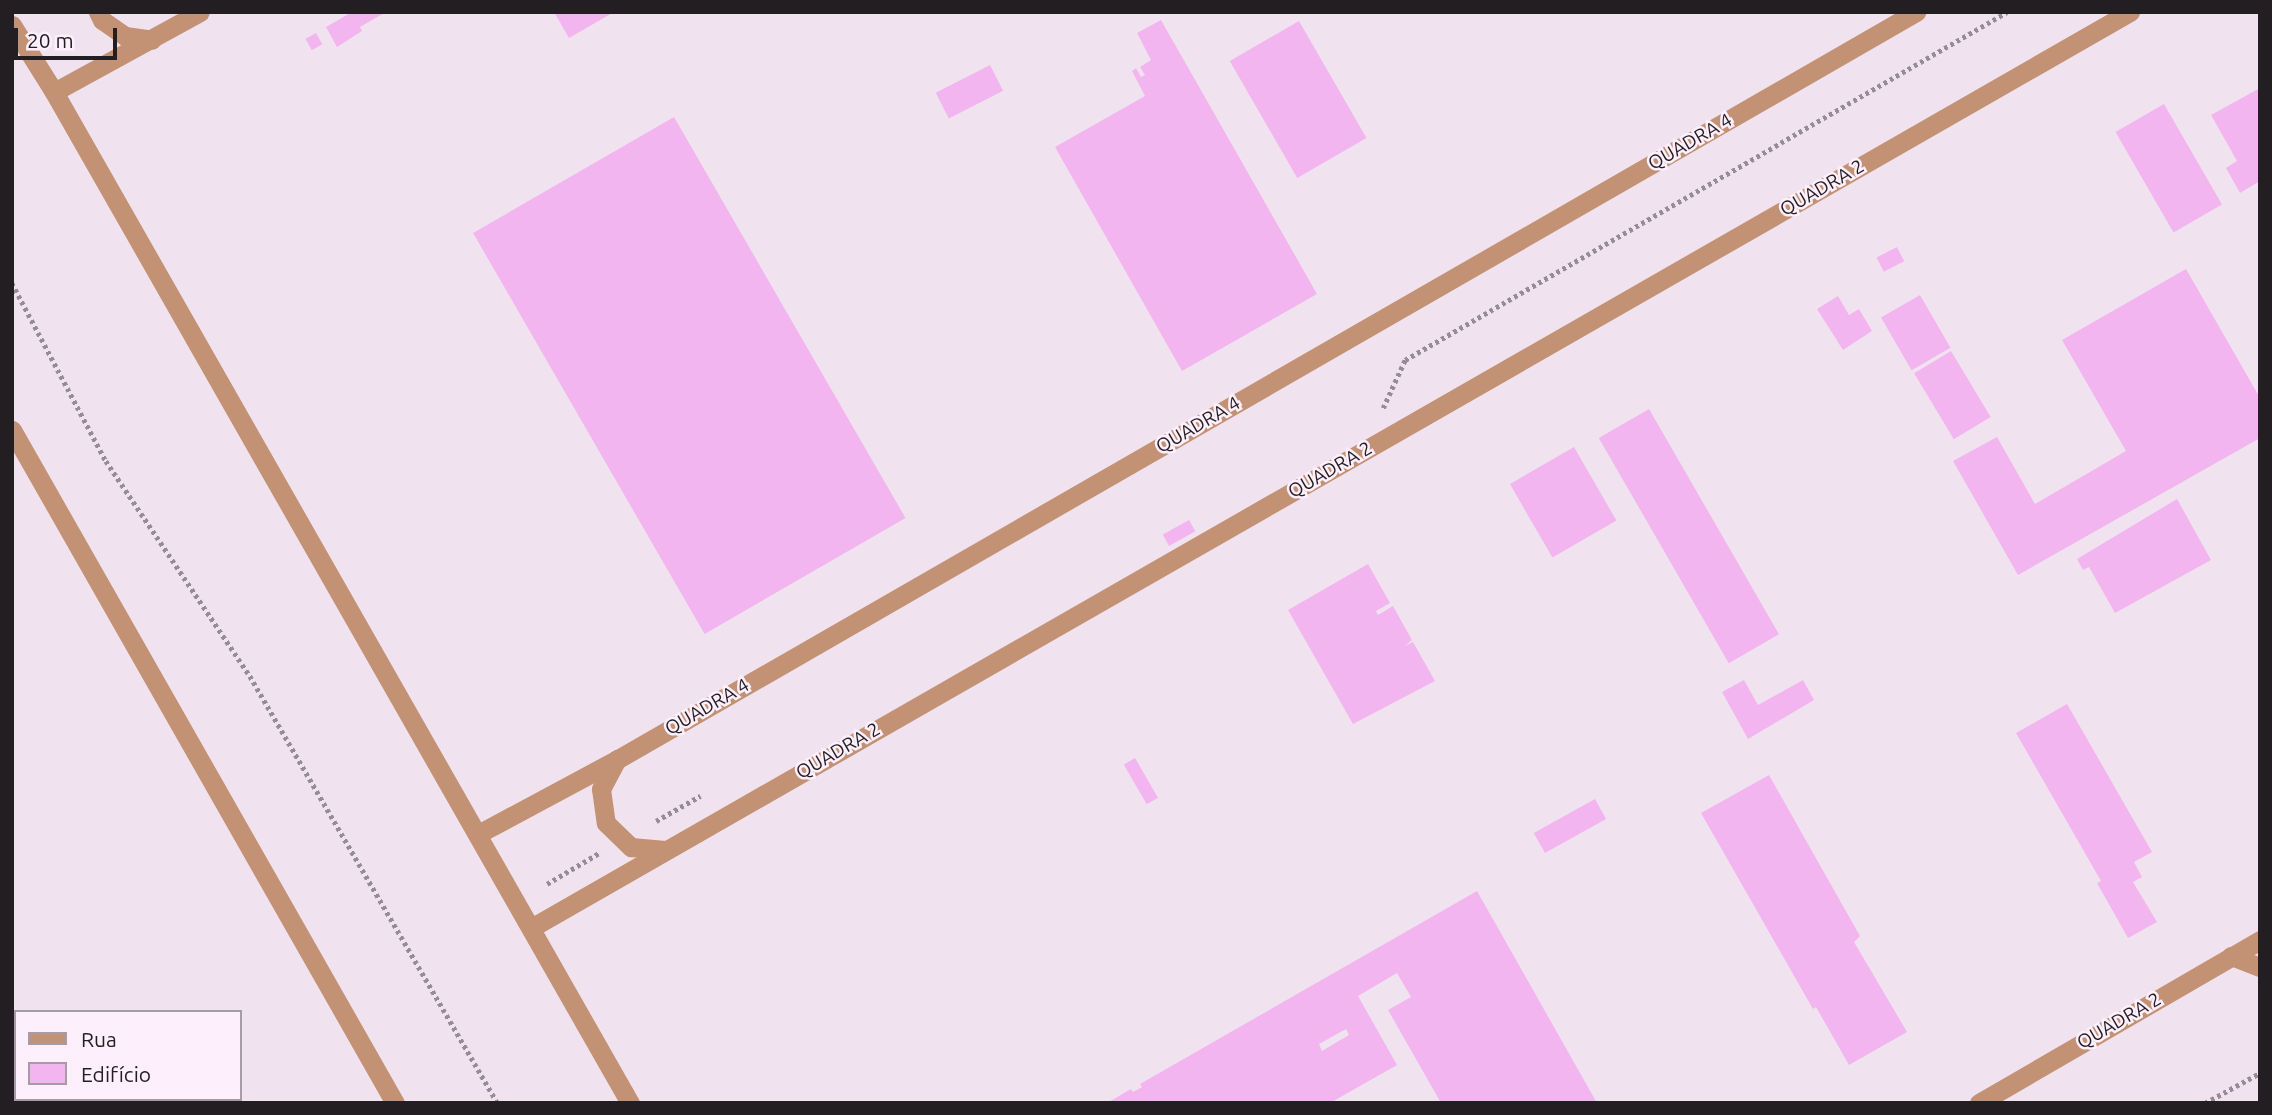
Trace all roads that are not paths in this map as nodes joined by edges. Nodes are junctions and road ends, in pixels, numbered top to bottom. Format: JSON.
{"nodes":[{"id":1,"x":98,"y":12,"type":"edge"},
{"id":2,"x":200,"y":12,"type":"edge"},
{"id":3,"x":1916,"y":12,"type":"edge"},
{"id":4,"x":2130,"y":12,"type":"edge"},
{"id":5,"x":12,"y":24,"type":"edge"},
{"id":6,"x":152,"y":40,"type":"junction"},
{"id":7,"x":54,"y":92,"type":"junction"},
{"id":8,"x":12,"y":430,"type":"edge"},
{"id":9,"x":618,"y":759,"type":"junction"},
{"id":10,"x":478,"y":834,"type":"junction"},
{"id":11,"x":665,"y":850,"type":"junction"},
{"id":12,"x":531,"y":928,"type":"junction"},
{"id":13,"x":2260,"y":940,"type":"edge"},
{"id":14,"x":2231,"y":956,"type":"junction"},
{"id":15,"x":2260,"y":967,"type":"edge"},
{"id":16,"x":395,"y":1103,"type":"edge"},
{"id":17,"x":630,"y":1103,"type":"edge"},
{"id":18,"x":1979,"y":1103,"type":"edge"}],
"edges":[{"from":1,"to":6,"type":"street"},
{"from":2,"to":6,"type":"street"},
{"from":3,"to":9,"type":"street","name":"QUADRA 4"},
{"from":4,"to":11,"type":"street","name":"QUADRA 2"},
{"from":5,"to":7,"type":"street"},
{"from":6,"to":7,"type":"street"},
{"from":7,"to":10,"type":"street"},
{"from":8,"to":16,"type":"street"},
{"from":9,"to":10,"type":"street","name":"QUADRA 4"},
{"from":9,"to":11,"type":"street"},
{"from":10,"to":12,"type":"street"},
{"from":11,"to":12,"type":"street","name":"QUADRA 2"},
{"from":12,"to":17,"type":"street"},
{"from":13,"to":14,"type":"street","name":"QUADRA 2"},
{"from":14,"to":15,"type":"street"},
{"from":14,"to":18,"type":"street","name":"QUADRA 2"}]}
